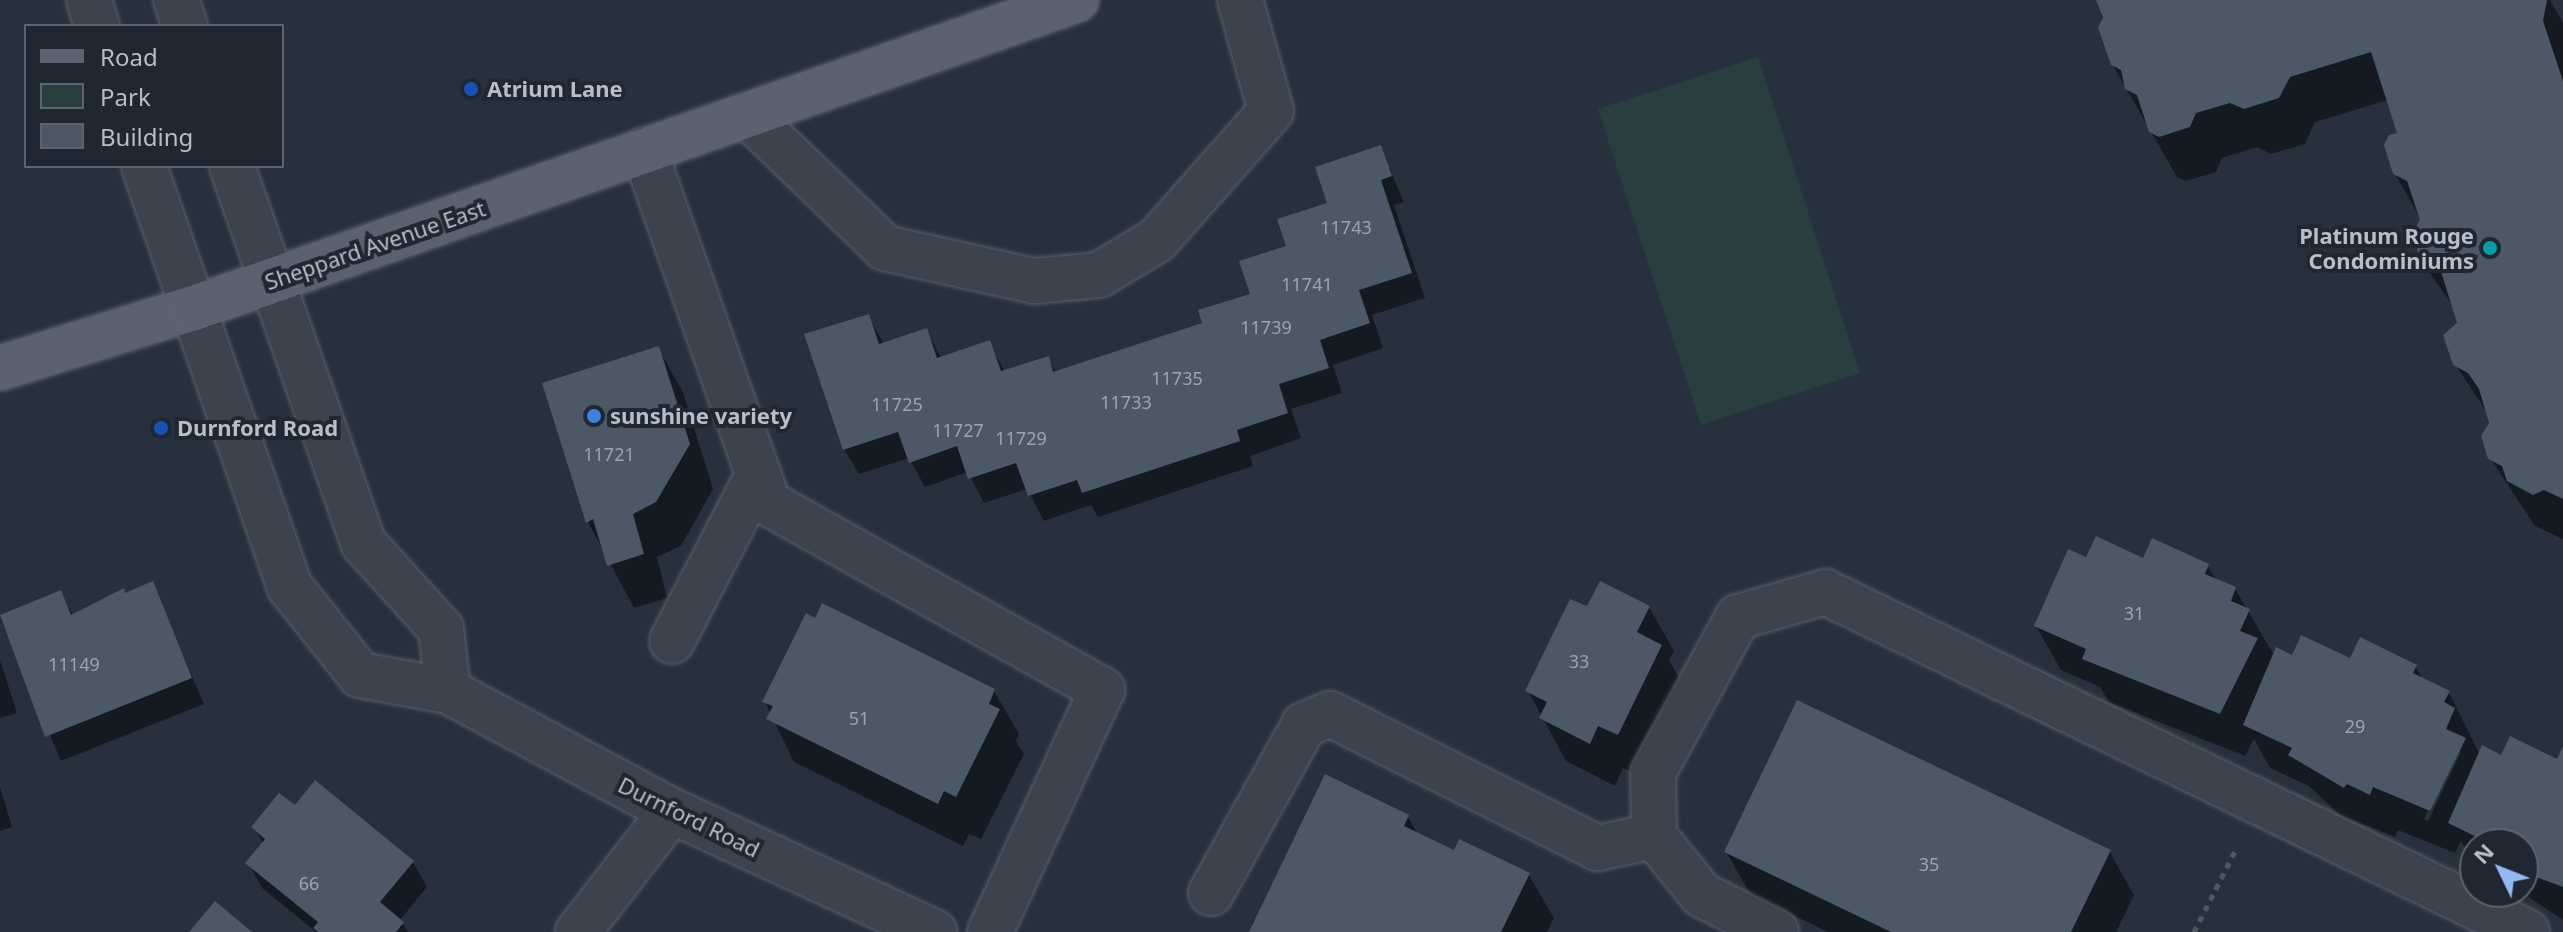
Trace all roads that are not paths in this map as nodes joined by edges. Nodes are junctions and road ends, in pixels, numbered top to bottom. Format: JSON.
{"nodes":[{"id":1,"x":89,"y":0,"type":"edge"},
{"id":2,"x":176,"y":0,"type":"edge"},
{"id":3,"x":1077,"y":0,"type":"edge"},
{"id":4,"x":1240,"y":0,"type":"edge"},
{"id":5,"x":96,"y":24,"type":"edge"},
{"id":6,"x":184,"y":24,"type":"edge"},
{"id":7,"x":747,"y":115,"type":"junction"},
{"id":8,"x":644,"y":150,"type":"junction"},
{"id":9,"x":145,"y":168,"type":"edge"},
{"id":10,"x":233,"y":168,"type":"edge"},
{"id":11,"x":270,"y":281,"type":"junction"},
{"id":12,"x":191,"y":309,"type":"junction"},
{"id":13,"x":0,"y":368,"type":"edge"},
{"id":14,"x":758,"y":475,"type":"junction"},
{"id":15,"x":672,"y":641,"type":"dead end"},
{"id":16,"x":448,"y":691,"type":"junction"},
{"id":17,"x":672,"y":811,"type":"junction"},
{"id":18,"x":1654,"y":836,"type":"junction"},
{"id":19,"x":1211,"y":893,"type":"dead end"},
{"id":20,"x":578,"y":932,"type":"edge"},
{"id":21,"x":934,"y":932,"type":"edge"},
{"id":22,"x":990,"y":932,"type":"edge"},
{"id":23,"x":1776,"y":932,"type":"edge"},
{"id":24,"x":2527,"y":932,"type":"edge"}],
"edges":[{"from":1,"to":5,"type":"street"},
{"from":2,"to":6,"type":"street"},
{"from":3,"to":7,"type":"main road","name":"Sheppard Avenue East"},
{"from":4,"to":7,"type":"street"},
{"from":7,"to":8,"type":"main road","name":"Sheppard Avenue East"},
{"from":8,"to":11,"type":"main road","name":"Sheppard Avenue East"},
{"from":8,"to":14,"type":"street"},
{"from":9,"to":12,"type":"street"},
{"from":10,"to":11,"type":"street"},
{"from":11,"to":12,"type":"main road","name":"Sheppard Avenue East"},
{"from":11,"to":16,"type":"street"},
{"from":12,"to":13,"type":"main road","name":"Sheppard Avenue East"},
{"from":12,"to":16,"type":"street","name":"Durnford Road"},
{"from":14,"to":15,"type":"street"},
{"from":14,"to":22,"type":"street"},
{"from":16,"to":17,"type":"street","name":"Durnford Road"},
{"from":17,"to":20,"type":"street"},
{"from":17,"to":21,"type":"street","name":"Durnford Road"},
{"from":18,"to":19,"type":"street"},
{"from":18,"to":23,"type":"street"},
{"from":18,"to":24,"type":"street"}]}
